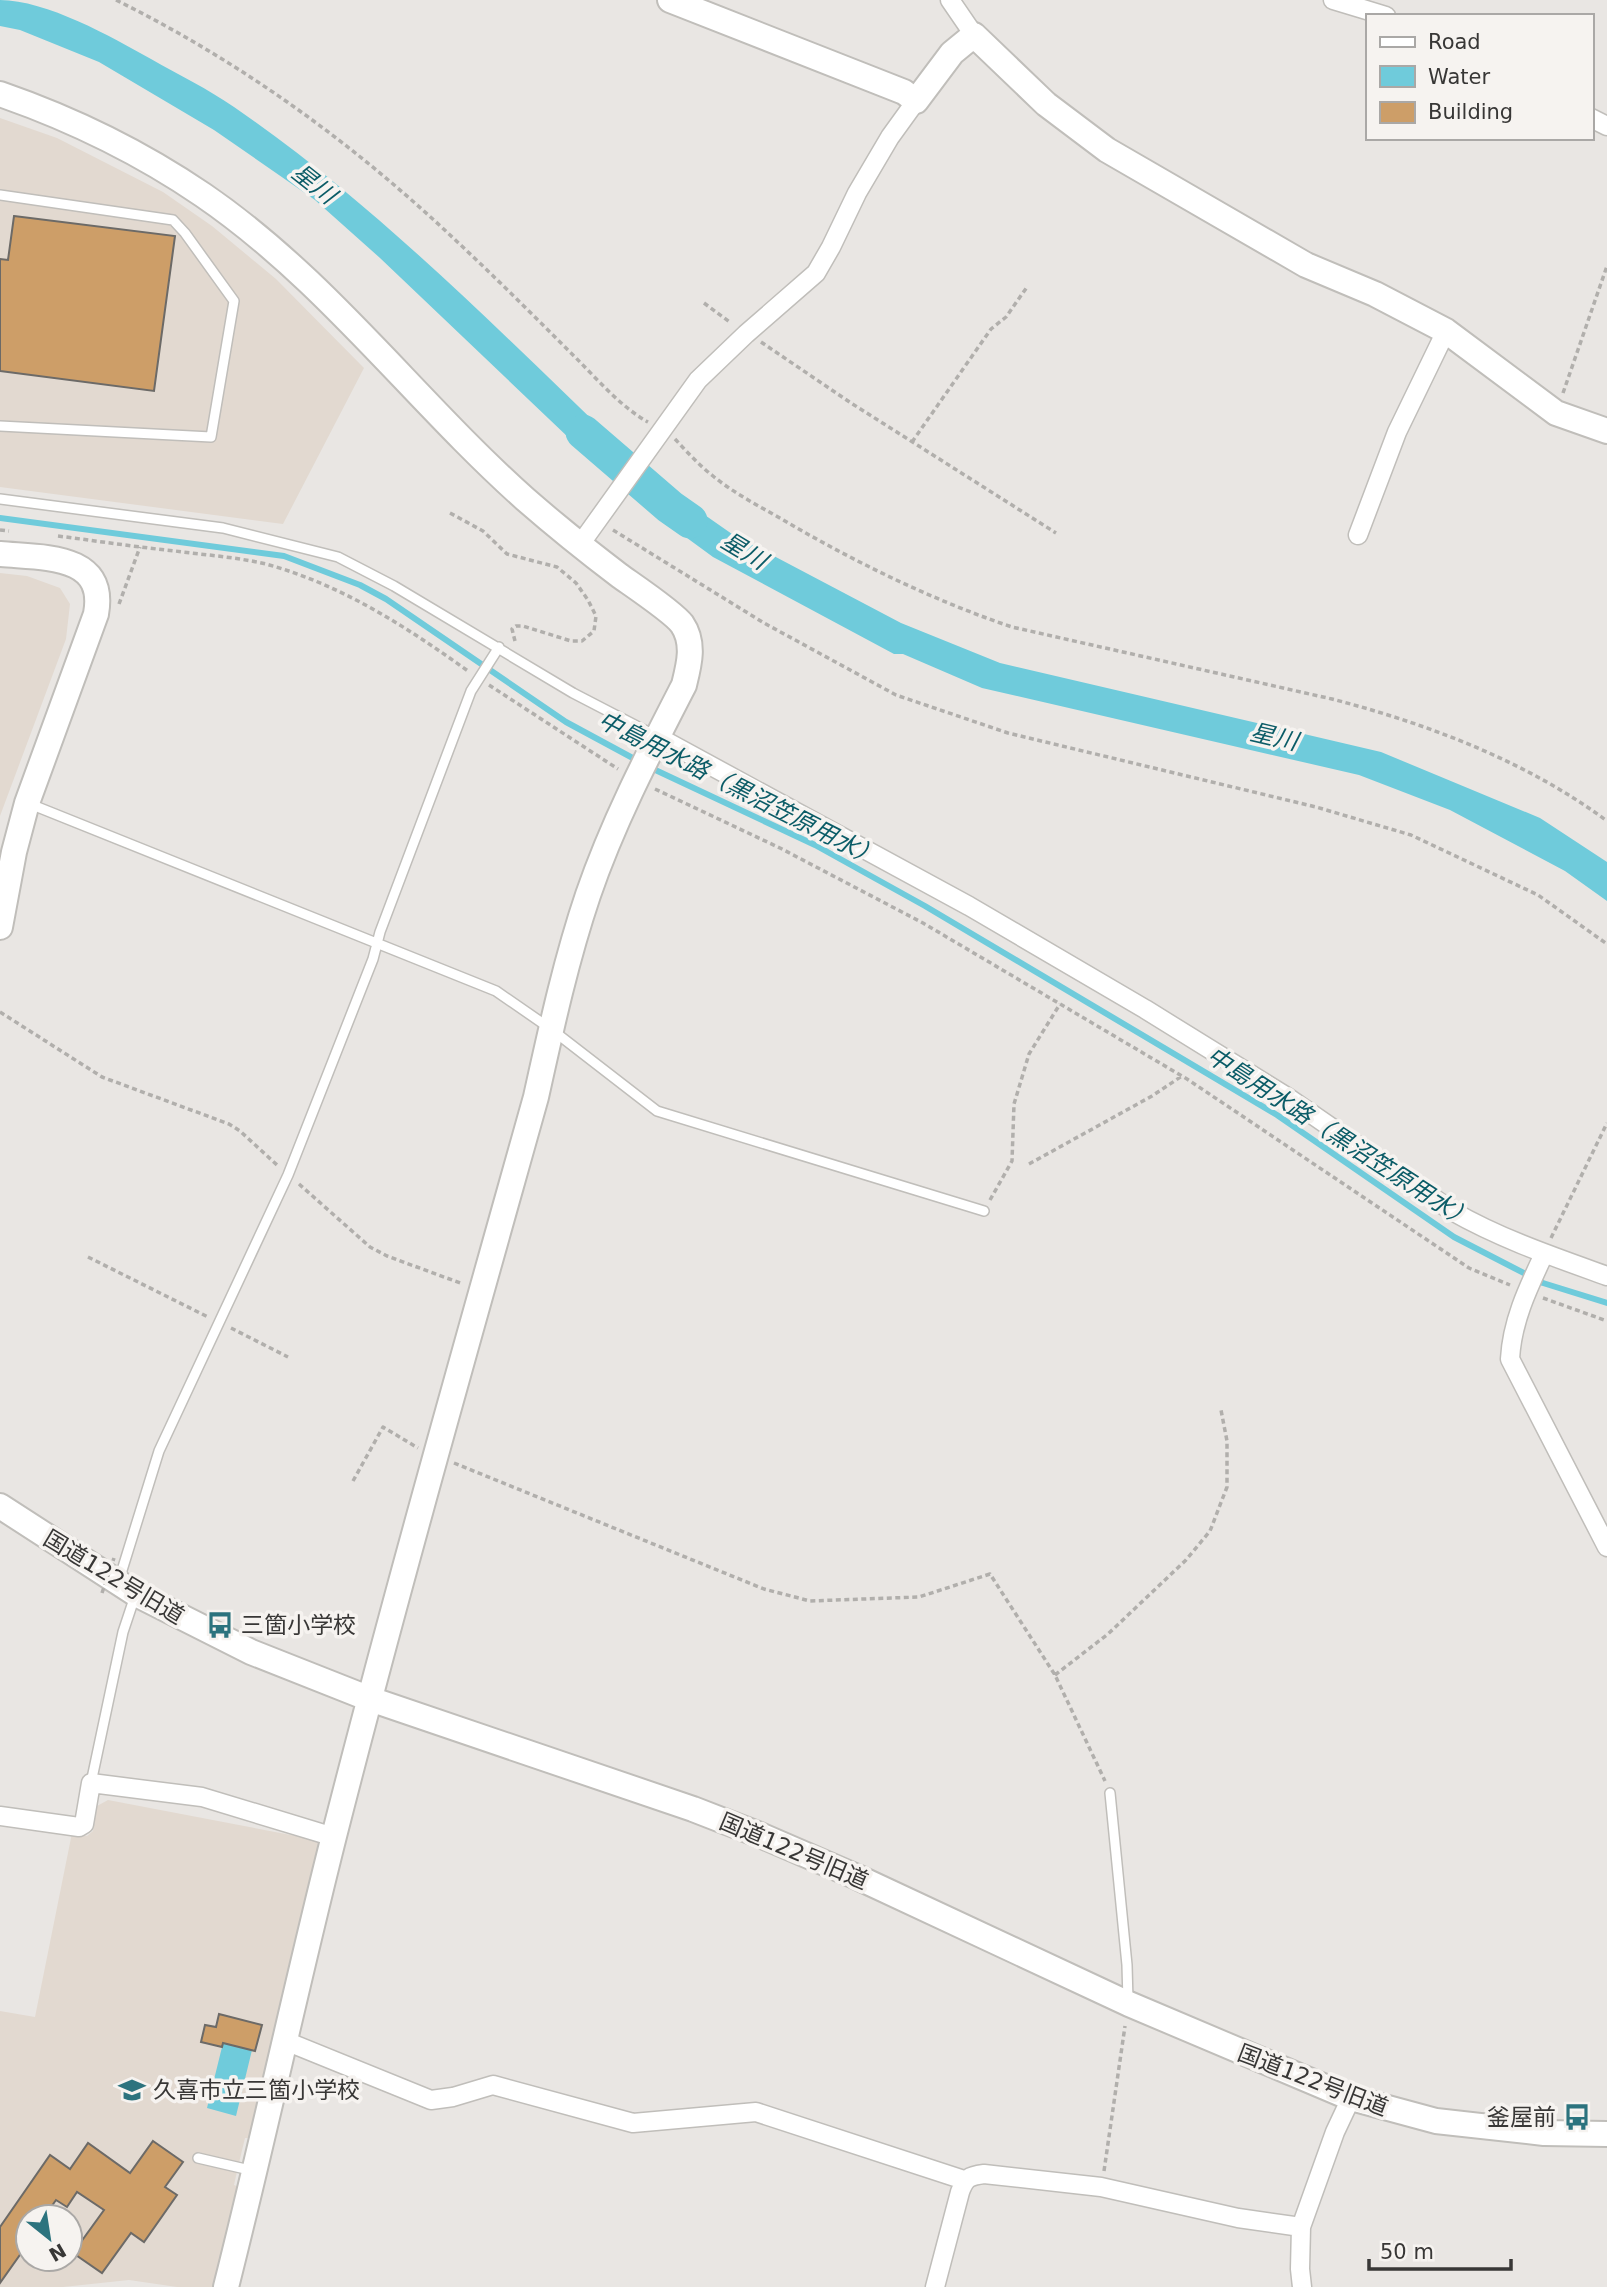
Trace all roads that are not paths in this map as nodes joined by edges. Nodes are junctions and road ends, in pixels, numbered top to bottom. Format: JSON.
{"nodes":[{"id":1,"x":670,"y":0,"type":"edge"},
{"id":2,"x":950,"y":0,"type":"edge"},
{"id":3,"x":1333,"y":0,"type":"edge"},
{"id":4,"x":1379,"y":14,"type":"edge"},
{"id":5,"x":974,"y":35,"type":"junction"},
{"id":6,"x":0,"y":94,"type":"edge"},
{"id":7,"x":916,"y":100,"type":"junction"},
{"id":8,"x":0,"y":195,"type":"edge"},
{"id":9,"x":1446,"y":331,"type":"junction"},
{"id":10,"x":0,"y":426,"type":"edge"},
{"id":11,"x":1607,"y":431,"type":"edge"},
{"id":12,"x":0,"y":499,"type":"edge"},
{"id":13,"x":1358,"y":535,"type":"dead end"},
{"id":14,"x":579,"y":546,"type":"junction"},
{"id":15,"x":0,"y":554,"type":"edge"},
{"id":16,"x":499,"y":647,"type":"junction"},
{"id":17,"x":654,"y":745,"type":"junction"},
{"id":18,"x":27,"y":803,"type":"junction"},
{"id":19,"x":0,"y":927,"type":"edge"},
{"id":20,"x":378,"y":943,"type":"junction"},
{"id":21,"x":551,"y":1029,"type":"junction"},
{"id":22,"x":984,"y":1211,"type":"road end"},
{"id":23,"x":1541,"y":1261,"type":"junction"},
{"id":24,"x":1607,"y":1276,"type":"edge"},
{"id":25,"x":0,"y":1506,"type":"edge"},
{"id":26,"x":1607,"y":1547,"type":"edge"},
{"id":27,"x":121,"y":1592,"type":"junction"},
{"id":28,"x":370,"y":1699,"type":"junction"},
{"id":29,"x":91,"y":1783,"type":"junction"},
{"id":30,"x":1110,"y":1793,"type":"road end"},
{"id":31,"x":0,"y":1816,"type":"edge"},
{"id":32,"x":334,"y":1837,"type":"junction"},
{"id":33,"x":1129,"y":2004,"type":"junction"},
{"id":34,"x":284,"y":2040,"type":"junction"},
{"id":35,"x":1351,"y":2098,"type":"junction"},
{"id":36,"x":1607,"y":2134,"type":"edge"},
{"id":37,"x":198,"y":2158,"type":"dead end"},
{"id":38,"x":255,"y":2171,"type":"junction"},
{"id":39,"x":964,"y":2180,"type":"junction"},
{"id":40,"x":1301,"y":2227,"type":"junction"},
{"id":41,"x":226,"y":2287,"type":"edge"},
{"id":42,"x":935,"y":2287,"type":"edge"},
{"id":43,"x":1302,"y":2287,"type":"edge"}],
"edges":[{"from":1,"to":7,"type":"street"},
{"from":2,"to":5,"type":"street"},
{"from":3,"to":4,"type":"street"},
{"from":5,"to":7,"type":"street"},
{"from":5,"to":9,"type":"street"},
{"from":6,"to":14,"type":"street"},
{"from":7,"to":14,"type":"street"},
{"from":8,"to":10,"type":"lane"},
{"from":9,"to":11,"type":"street"},
{"from":9,"to":13,"type":"street"},
{"from":12,"to":16,"type":"lane"},
{"from":14,"to":17,"type":"street"},
{"from":15,"to":18,"type":"street"},
{"from":16,"to":17,"type":"lane"},
{"from":16,"to":20,"type":"lane"},
{"from":17,"to":21,"type":"street"},
{"from":17,"to":23,"type":"street"},
{"from":18,"to":19,"type":"street"},
{"from":18,"to":20,"type":"lane"},
{"from":20,"to":21,"type":"lane"},
{"from":20,"to":27,"type":"lane"},
{"from":21,"to":22,"type":"lane"},
{"from":21,"to":28,"type":"street"},
{"from":23,"to":24,"type":"street"},
{"from":23,"to":26,"type":"street"},
{"from":25,"to":27,"type":"street","name":"国道122号旧道"},
{"from":27,"to":28,"type":"street","name":"国道122号旧道"},
{"from":27,"to":29,"type":"lane"},
{"from":28,"to":32,"type":"street"},
{"from":28,"to":33,"type":"street","name":"国道122号旧道"},
{"from":29,"to":31,"type":"street"},
{"from":29,"to":32,"type":"street"},
{"from":30,"to":33,"type":"lane"},
{"from":32,"to":34,"type":"street"},
{"from":33,"to":35,"type":"street","name":"国道122号旧道"},
{"from":34,"to":38,"type":"street"},
{"from":34,"to":39,"type":"street"},
{"from":35,"to":36,"type":"street","name":"国道122号旧道"},
{"from":35,"to":40,"type":"street"},
{"from":37,"to":38,"type":"lane"},
{"from":38,"to":41,"type":"street"},
{"from":39,"to":40,"type":"street"},
{"from":39,"to":42,"type":"street"},
{"from":40,"to":43,"type":"street"}]}
